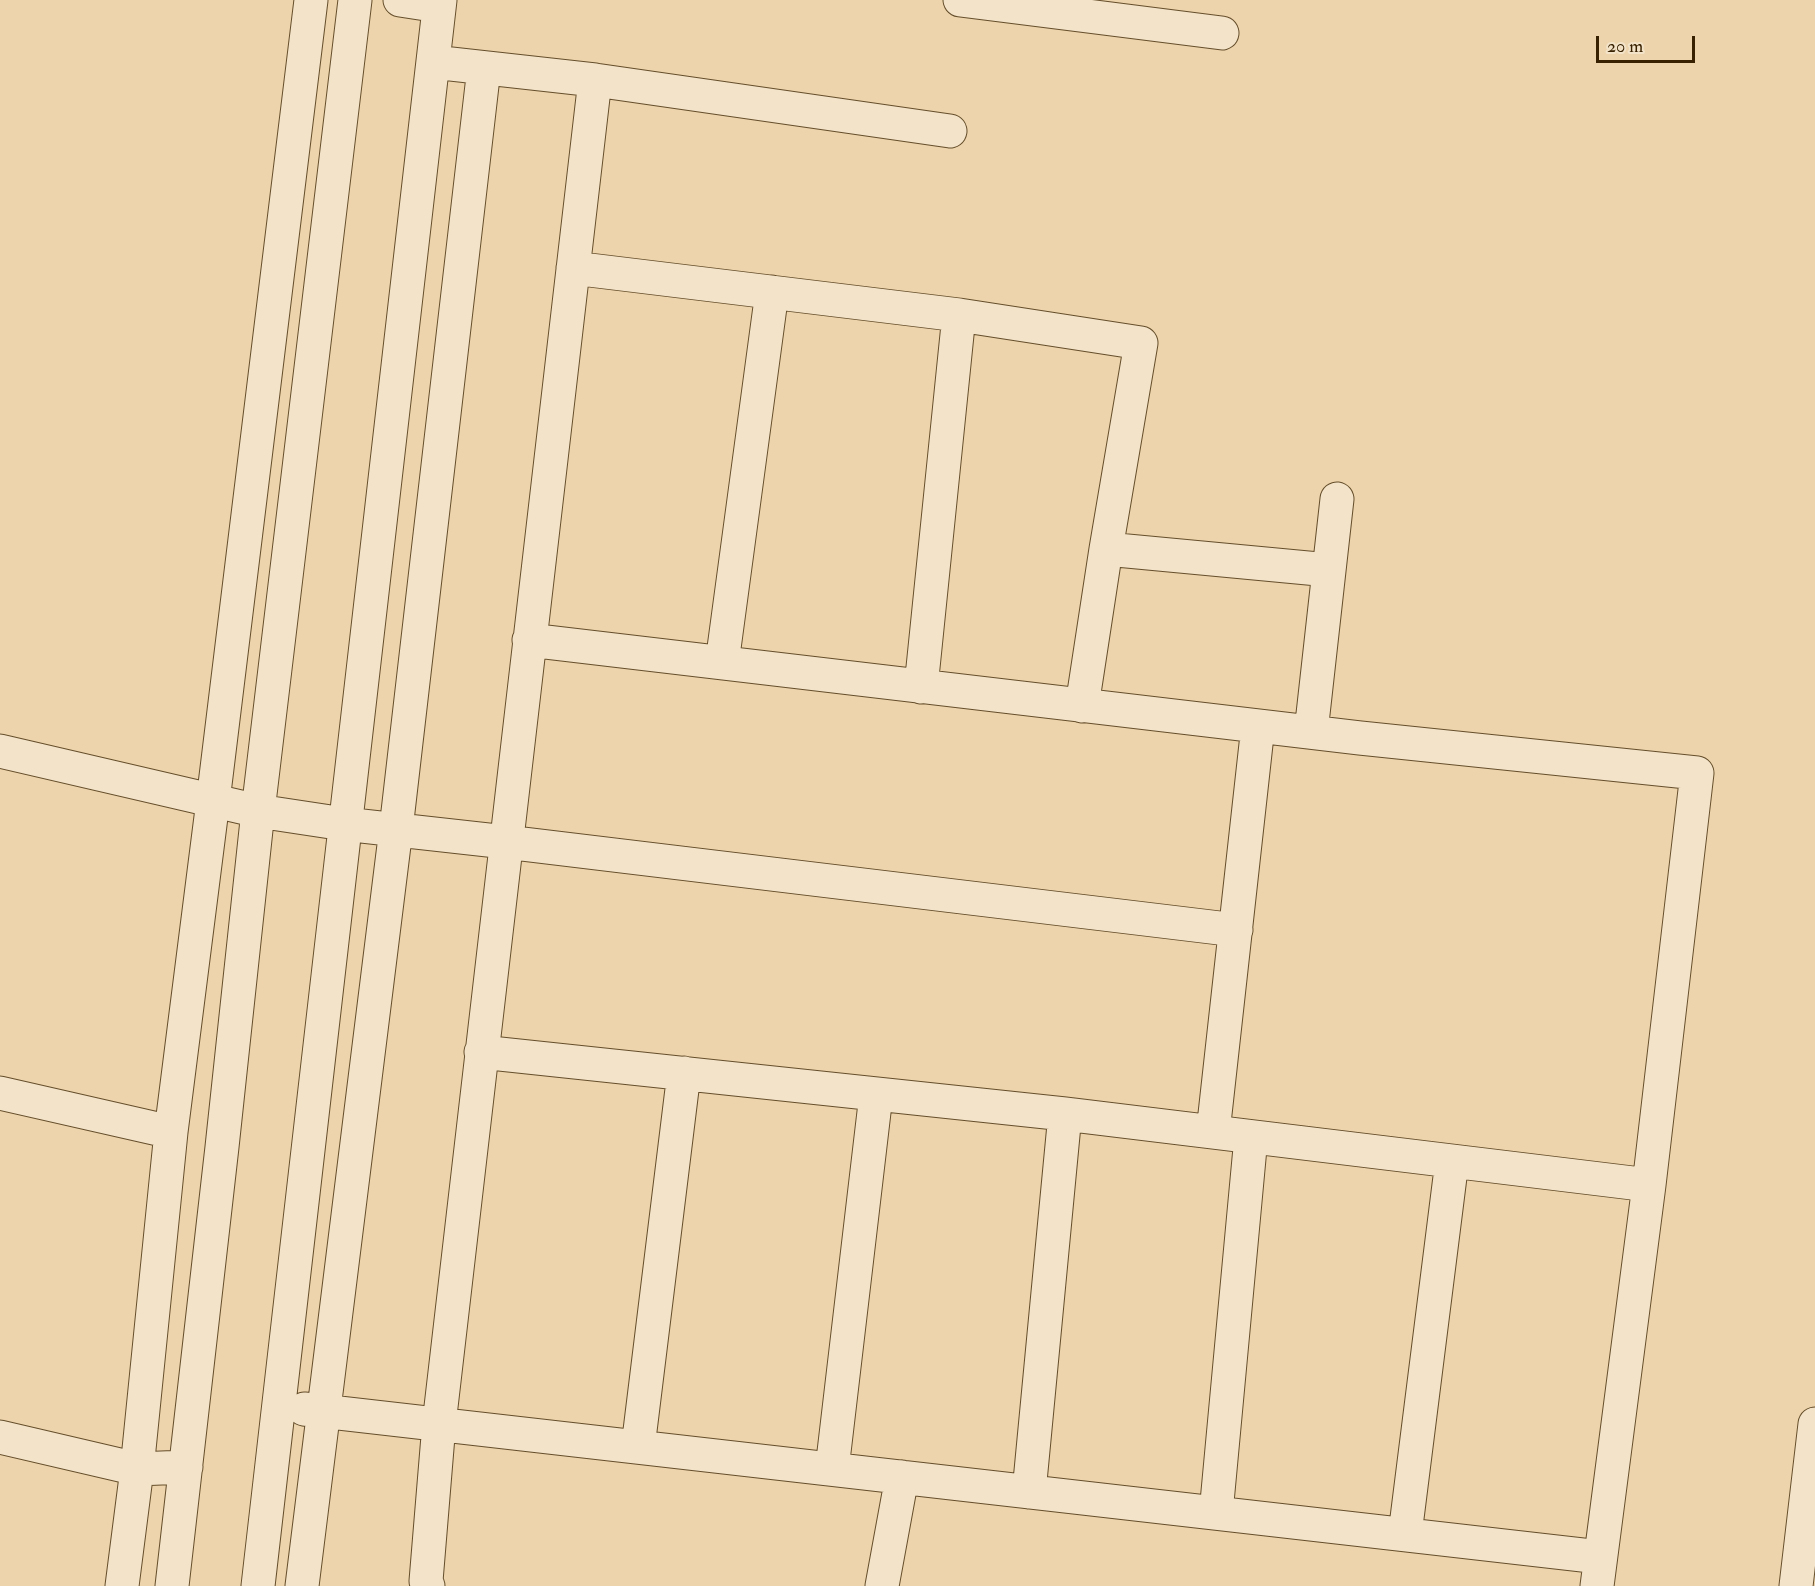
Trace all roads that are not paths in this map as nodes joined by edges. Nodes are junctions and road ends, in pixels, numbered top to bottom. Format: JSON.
{"nodes":[{"id":1,"x":311,"y":0,"type":"edge"},
{"id":2,"x":355,"y":0,"type":"edge"},
{"id":3,"x":400,"y":0,"type":"edge"},
{"id":4,"x":960,"y":0,"type":"edge"},
{"id":5,"x":439,"y":3,"type":"edge"},
{"id":6,"x":1222,"y":33,"type":"dead end"},
{"id":7,"x":433,"y":62,"type":"junction"},
{"id":8,"x":484,"y":68,"type":"junction"},
{"id":9,"x":595,"y":80,"type":"junction"},
{"id":10,"x":950,"y":131,"type":"dead end"},
{"id":11,"x":573,"y":268,"type":"junction"},
{"id":12,"x":772,"y":292,"type":"junction"},
{"id":13,"x":959,"y":315,"type":"junction"},
{"id":14,"x":1337,"y":499,"type":"dead end"},
{"id":15,"x":1106,"y":549,"type":"junction"},
{"id":16,"x":1329,"y":570,"type":"junction"},
{"id":17,"x":529,"y":640,"type":"junction"},
{"id":18,"x":723,"y":663,"type":"junction"},
{"id":19,"x":921,"y":687,"type":"junction"},
{"id":20,"x":1082,"y":705,"type":"junction"},
{"id":21,"x":1258,"y":726,"type":"junction"},
{"id":22,"x":1311,"y":732,"type":"junction"},
{"id":23,"x":0,"y":751,"type":"edge"},
{"id":24,"x":213,"y":801,"type":"junction"},
{"id":25,"x":258,"y":811,"type":"junction"},
{"id":26,"x":344,"y":824,"type":"junction"},
{"id":27,"x":396,"y":830,"type":"junction"},
{"id":28,"x":506,"y":842,"type":"junction"},
{"id":29,"x":1236,"y":930,"type":"junction"},
{"id":30,"x":481,"y":1052,"type":"junction"},
{"id":31,"x":684,"y":1073,"type":"junction"},
{"id":32,"x":0,"y":1093,"type":"edge"},
{"id":33,"x":876,"y":1095,"type":"junction"},
{"id":34,"x":1065,"y":1114,"type":"junction"},
{"id":35,"x":171,"y":1132,"type":"junction"},
{"id":36,"x":1213,"y":1132,"type":"junction"},
{"id":37,"x":1251,"y":1137,"type":"junction"},
{"id":38,"x":1452,"y":1161,"type":"junction"},
{"id":39,"x":1649,"y":1185,"type":"junction"},
{"id":40,"x":278,"y":1406,"type":"junction"},
{"id":41,"x":325,"y":1411,"type":"junction"},
{"id":42,"x":439,"y":1424,"type":"junction"},
{"id":43,"x":1815,"y":1424,"type":"edge"},
{"id":44,"x":0,"y":1437,"type":"edge"},
{"id":45,"x":638,"y":1447,"type":"junction"},
{"id":46,"x":186,"y":1467,"type":"junction"},
{"id":47,"x":137,"y":1469,"type":"junction"},
{"id":48,"x":832,"y":1469,"type":"junction"},
{"id":49,"x":902,"y":1477,"type":"junction"},
{"id":50,"x":1029,"y":1492,"type":"junction"},
{"id":51,"x":1215,"y":1513,"type":"junction"},
{"id":52,"x":1405,"y":1534,"type":"junction"},
{"id":53,"x":1598,"y":1571,"type":"edge"},
{"id":54,"x":122,"y":1586,"type":"edge"},
{"id":55,"x":172,"y":1586,"type":"edge"},
{"id":56,"x":258,"y":1586,"type":"edge"},
{"id":57,"x":302,"y":1586,"type":"edge"},
{"id":58,"x":428,"y":1586,"type":"edge"},
{"id":59,"x":882,"y":1586,"type":"edge"},
{"id":60,"x":1796,"y":1586,"type":"edge"}],
"edges":[{"from":1,"to":24,"type":"street"},
{"from":2,"to":25,"type":"street"},
{"from":3,"to":5,"type":"street"},
{"from":4,"to":6,"type":"street"},
{"from":5,"to":7,"type":"street"},
{"from":7,"to":8,"type":"street"},
{"from":7,"to":26,"type":"street"},
{"from":8,"to":9,"type":"street"},
{"from":8,"to":27,"type":"street"},
{"from":9,"to":10,"type":"street"},
{"from":9,"to":11,"type":"street"},
{"from":11,"to":12,"type":"street"},
{"from":11,"to":17,"type":"street"},
{"from":12,"to":13,"type":"street"},
{"from":12,"to":18,"type":"street"},
{"from":13,"to":15,"type":"street"},
{"from":13,"to":19,"type":"street"},
{"from":14,"to":16,"type":"street"},
{"from":15,"to":16,"type":"street"},
{"from":15,"to":20,"type":"street"},
{"from":16,"to":22,"type":"street"},
{"from":17,"to":18,"type":"street"},
{"from":17,"to":28,"type":"street"},
{"from":18,"to":19,"type":"street"},
{"from":19,"to":20,"type":"street"},
{"from":20,"to":21,"type":"street"},
{"from":21,"to":22,"type":"street"},
{"from":21,"to":29,"type":"street"},
{"from":22,"to":39,"type":"street"},
{"from":23,"to":24,"type":"street"},
{"from":24,"to":25,"type":"street"},
{"from":24,"to":35,"type":"street"},
{"from":25,"to":26,"type":"street"},
{"from":25,"to":46,"type":"street"},
{"from":26,"to":27,"type":"street"},
{"from":26,"to":40,"type":"street"},
{"from":27,"to":28,"type":"street"},
{"from":27,"to":41,"type":"street"},
{"from":28,"to":29,"type":"street"},
{"from":28,"to":30,"type":"street"},
{"from":29,"to":36,"type":"street"},
{"from":30,"to":31,"type":"street"},
{"from":30,"to":42,"type":"street"},
{"from":31,"to":33,"type":"street"},
{"from":31,"to":45,"type":"street"},
{"from":32,"to":35,"type":"street"},
{"from":33,"to":34,"type":"street"},
{"from":33,"to":48,"type":"street"},
{"from":34,"to":36,"type":"street"},
{"from":34,"to":50,"type":"street"},
{"from":35,"to":47,"type":"street"},
{"from":36,"to":37,"type":"street"},
{"from":37,"to":38,"type":"street"},
{"from":37,"to":51,"type":"street"},
{"from":38,"to":39,"type":"street"},
{"from":38,"to":52,"type":"street"},
{"from":39,"to":53,"type":"street"},
{"from":40,"to":41,"type":"street"},
{"from":40,"to":56,"type":"street"},
{"from":41,"to":42,"type":"street"},
{"from":41,"to":57,"type":"street"},
{"from":42,"to":45,"type":"street"},
{"from":42,"to":58,"type":"street"},
{"from":43,"to":60,"type":"street"},
{"from":44,"to":47,"type":"street"},
{"from":45,"to":48,"type":"street"},
{"from":46,"to":47,"type":"street"},
{"from":46,"to":55,"type":"street"},
{"from":47,"to":54,"type":"street"},
{"from":48,"to":49,"type":"street"},
{"from":49,"to":50,"type":"street"},
{"from":49,"to":59,"type":"street"},
{"from":50,"to":51,"type":"street"},
{"from":51,"to":52,"type":"street"},
{"from":52,"to":53,"type":"street"}]}
